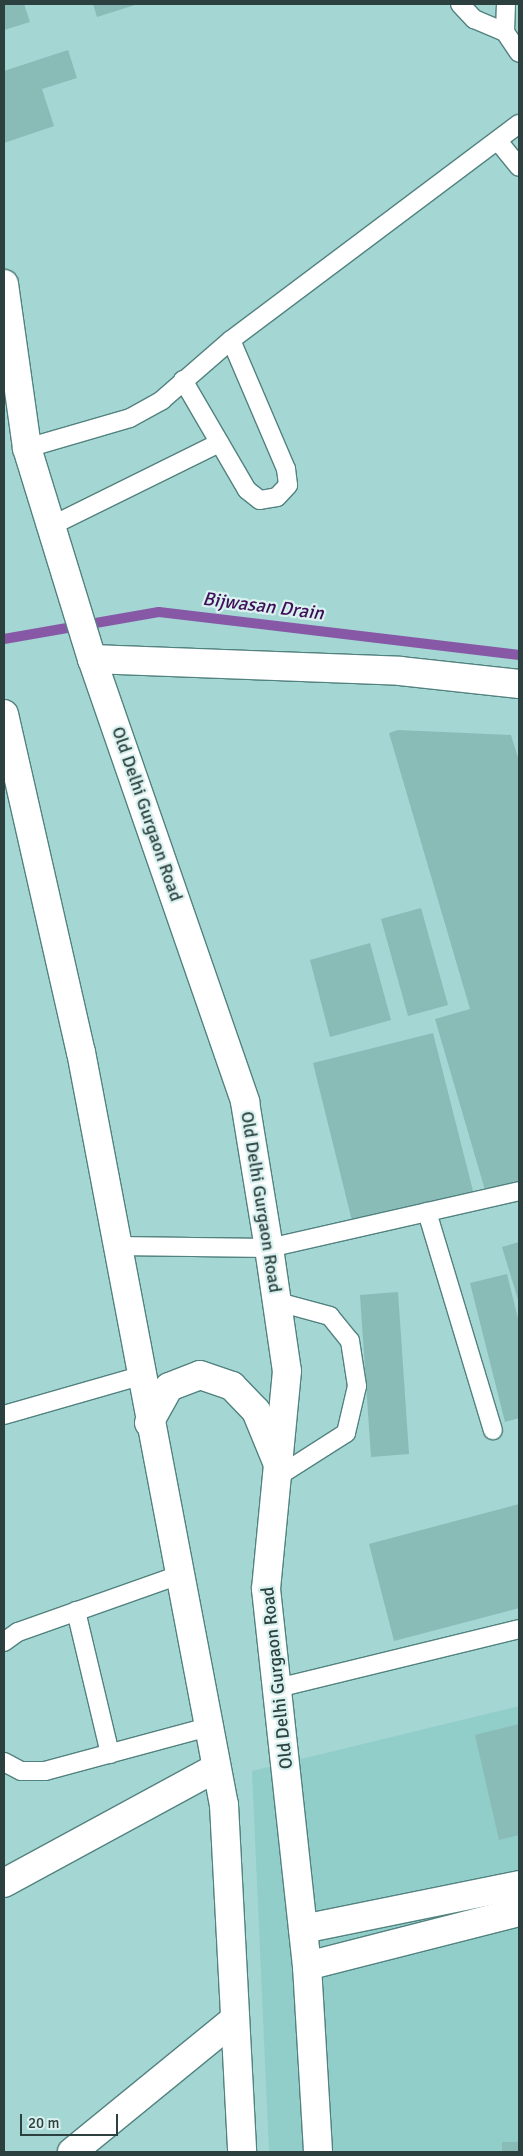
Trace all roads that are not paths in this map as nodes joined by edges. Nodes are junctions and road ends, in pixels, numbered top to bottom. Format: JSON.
{"nodes":[{"id":1,"x":460,"y":4,"type":"edge"},
{"id":2,"x":506,"y":4,"type":"edge"},
{"id":3,"x":505,"y":32,"type":"junction"},
{"id":4,"x":519,"y":53,"type":"edge"},
{"id":5,"x":519,"y":124,"type":"edge"},
{"id":6,"x":498,"y":142,"type":"junction"},
{"id":7,"x":519,"y":167,"type":"edge"},
{"id":8,"x":4,"y":284,"type":"edge"},
{"id":9,"x":231,"y":340,"type":"junction"},
{"id":10,"x":183,"y":380,"type":"junction"},
{"id":11,"x":219,"y":442,"type":"junction"},
{"id":12,"x":27,"y":448,"type":"junction"},
{"id":13,"x":49,"y":527,"type":"junction"},
{"id":14,"x":89,"y":650,"type":"junction"},
{"id":15,"x":519,"y":684,"type":"edge"},
{"id":16,"x":5,"y":728,"type":"edge"},
{"id":17,"x":519,"y":1191,"type":"edge"},
{"id":18,"x":427,"y":1212,"type":"junction"},
{"id":19,"x":117,"y":1246,"type":"junction"},
{"id":20,"x":269,"y":1248,"type":"junction"},
{"id":21,"x":278,"y":1302,"type":"junction"},
{"id":22,"x":140,"y":1376,"type":"junction"},
{"id":23,"x":4,"y":1415,"type":"edge"},
{"id":24,"x":149,"y":1423,"type":"junction"},
{"id":25,"x":493,"y":1430,"type":"dead end"},
{"id":26,"x":278,"y":1471,"type":"junction"},
{"id":27,"x":179,"y":1575,"type":"junction"},
{"id":28,"x":76,"y":1611,"type":"junction"},
{"id":29,"x":519,"y":1629,"type":"edge"},
{"id":30,"x":4,"y":1642,"type":"edge"},
{"id":31,"x":277,"y":1688,"type":"junction"},
{"id":32,"x":208,"y":1727,"type":"junction"},
{"id":33,"x":110,"y":1754,"type":"junction"},
{"id":34,"x":4,"y":1762,"type":"edge"},
{"id":35,"x":216,"y":1768,"type":"junction"},
{"id":36,"x":4,"y":1882,"type":"edge"},
{"id":37,"x":519,"y":1885,"type":"edge"},
{"id":38,"x":519,"y":1912,"type":"edge"},
{"id":39,"x":303,"y":1929,"type":"junction"},
{"id":40,"x":307,"y":1966,"type":"junction"},
{"id":41,"x":235,"y":2018,"type":"junction"},
{"id":42,"x":72,"y":2152,"type":"edge"},
{"id":43,"x":242,"y":2152,"type":"edge"},
{"id":44,"x":318,"y":2152,"type":"edge"}],
"edges":[{"from":1,"to":3,"type":"lane"},
{"from":2,"to":3,"type":"lane"},
{"from":3,"to":4,"type":"lane"},
{"from":5,"to":6,"type":"lane"},
{"from":6,"to":7,"type":"lane"},
{"from":6,"to":9,"type":"lane"},
{"from":8,"to":12,"type":"main road","name":"Old Delhi Gurgaon Road"},
{"from":9,"to":10,"type":"lane"},
{"from":9,"to":11,"type":"lane"},
{"from":10,"to":11,"type":"lane"},
{"from":10,"to":12,"type":"lane"},
{"from":11,"to":13,"type":"lane"},
{"from":12,"to":13,"type":"main road","name":"Old Delhi Gurgaon Road"},
{"from":13,"to":14,"type":"main road","name":"Old Delhi Gurgaon Road"},
{"from":14,"to":15,"type":"main road"},
{"from":14,"to":20,"type":"main road","name":"Old Delhi Gurgaon Road"},
{"from":16,"to":19,"type":"main road"},
{"from":17,"to":18,"type":"lane"},
{"from":18,"to":20,"type":"lane"},
{"from":18,"to":25,"type":"lane"},
{"from":19,"to":20,"type":"lane"},
{"from":19,"to":22,"type":"main road"},
{"from":20,"to":21,"type":"main road","name":"Old Delhi Gurgaon Road"},
{"from":21,"to":26,"type":"main road","name":"Old Delhi Gurgaon Road"},
{"from":21,"to":26,"type":"lane"},
{"from":22,"to":23,"type":"lane"},
{"from":22,"to":24,"type":"main road"},
{"from":24,"to":26,"type":"main road"},
{"from":24,"to":27,"type":"main road"},
{"from":26,"to":31,"type":"main road","name":"Old Delhi Gurgaon Road"},
{"from":27,"to":28,"type":"lane"},
{"from":27,"to":32,"type":"main road"},
{"from":28,"to":30,"type":"lane"},
{"from":28,"to":33,"type":"lane"},
{"from":29,"to":31,"type":"lane"},
{"from":31,"to":39,"type":"main road","name":"Old Delhi Gurgaon Road"},
{"from":32,"to":33,"type":"lane"},
{"from":32,"to":35,"type":"main road"},
{"from":33,"to":34,"type":"lane"},
{"from":35,"to":36,"type":"main road"},
{"from":35,"to":41,"type":"main road"},
{"from":37,"to":39,"type":"main road"},
{"from":38,"to":40,"type":"main road"},
{"from":39,"to":40,"type":"main road","name":"Old Delhi Gurgaon Road"},
{"from":40,"to":44,"type":"main road","name":"Old Delhi Gurgaon Road"},
{"from":41,"to":42,"type":"main road"},
{"from":41,"to":43,"type":"main road"}]}
